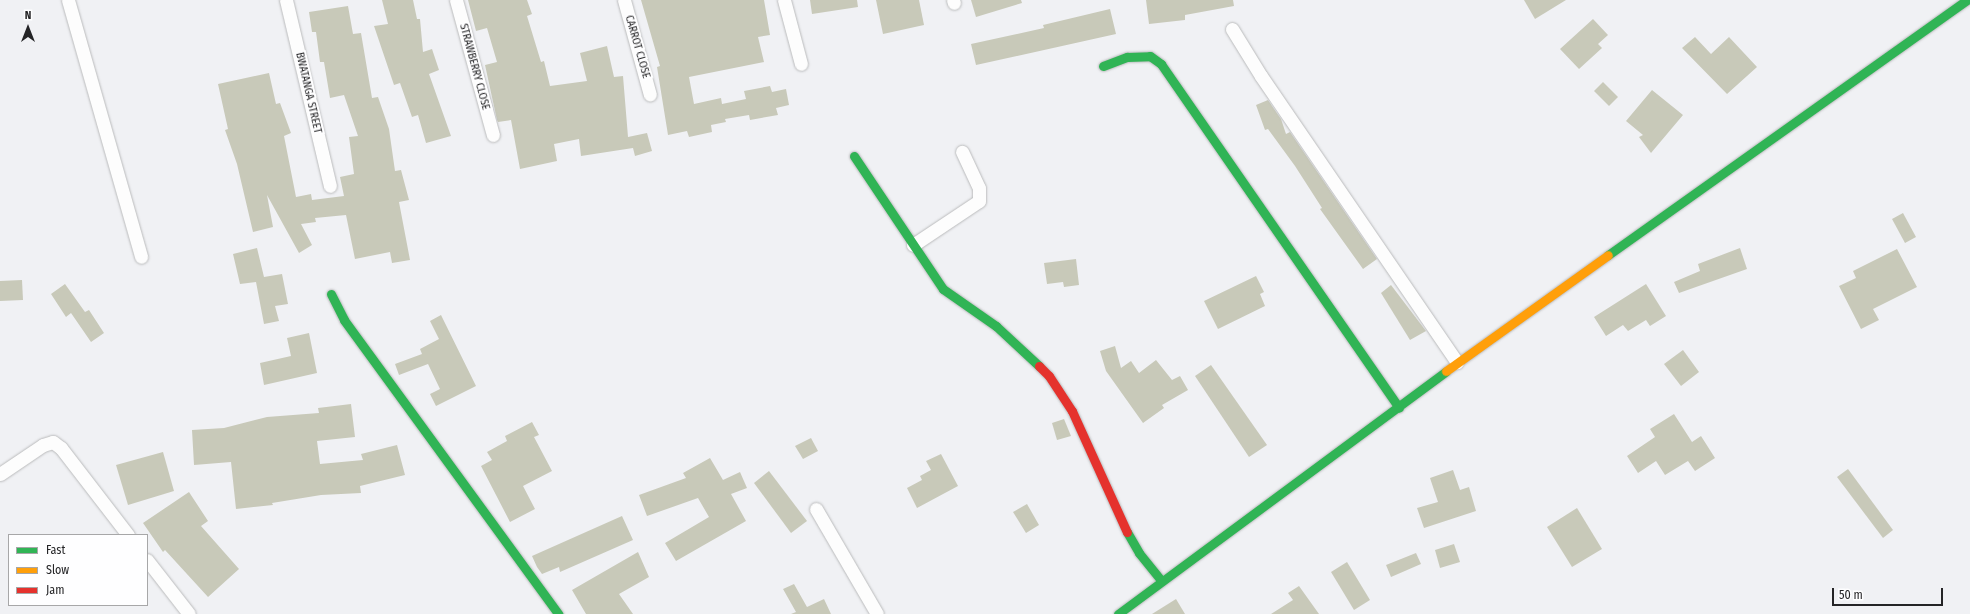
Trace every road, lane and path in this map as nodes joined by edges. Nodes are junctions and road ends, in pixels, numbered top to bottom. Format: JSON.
{"nodes":[{"id":1,"x":68,"y":0,"type":"edge"},
{"id":2,"x":286,"y":0,"type":"edge"},
{"id":3,"x":456,"y":0,"type":"edge"},
{"id":4,"x":624,"y":0,"type":"edge"},
{"id":5,"x":784,"y":0,"type":"edge"},
{"id":6,"x":1967,"y":0,"type":"edge"},
{"id":7,"x":1232,"y":29,"type":"dead end"},
{"id":8,"x":801,"y":64,"type":"dead end"},
{"id":9,"x":1103,"y":66,"type":"dead end"},
{"id":10,"x":650,"y":95,"type":"dead end"},
{"id":11,"x":493,"y":135,"type":"dead end"},
{"id":12,"x":962,"y":152,"type":"dead end"},
{"id":13,"x":854,"y":156,"type":"dead end"},
{"id":14,"x":330,"y":186,"type":"dead end"},
{"id":15,"x":913,"y":245,"type":"junction"},
{"id":16,"x":141,"y":257,"type":"dead end"},
{"id":17,"x":331,"y":294,"type":"dead end"},
{"id":18,"x":1457,"y":362,"type":"junction"},
{"id":19,"x":1399,"y":408,"type":"junction"},
{"id":20,"x":0,"y":474,"type":"edge"},
{"id":21,"x":816,"y":509,"type":"dead end"},
{"id":22,"x":127,"y":534,"type":"edge"},
{"id":23,"x":148,"y":561,"type":"edge"},
{"id":24,"x":1162,"y":581,"type":"junction"},
{"id":25,"x":189,"y":614,"type":"edge"},
{"id":26,"x":558,"y":614,"type":"edge"},
{"id":27,"x":877,"y":614,"type":"edge"},
{"id":28,"x":1118,"y":614,"type":"edge"}],
"edges":[{"from":1,"to":16,"type":"street"},
{"from":2,"to":14,"type":"street","name":"BWATANGA STREET"},
{"from":3,"to":11,"type":"street","name":"STRAWBERRY CLOSE"},
{"from":4,"to":10,"type":"street","name":"CARROT CLOSE"},
{"from":5,"to":8,"type":"street"},
{"from":6,"to":18,"type":"street"},
{"from":7,"to":18,"type":"street"},
{"from":9,"to":19,"type":"street"},
{"from":12,"to":15,"type":"street"},
{"from":13,"to":15,"type":"street"},
{"from":15,"to":24,"type":"street"},
{"from":17,"to":26,"type":"street"},
{"from":18,"to":19,"type":"street"},
{"from":19,"to":24,"type":"street"},
{"from":20,"to":22,"type":"street"},
{"from":21,"to":27,"type":"street"},
{"from":23,"to":25,"type":"street"},
{"from":24,"to":28,"type":"street"}]}
